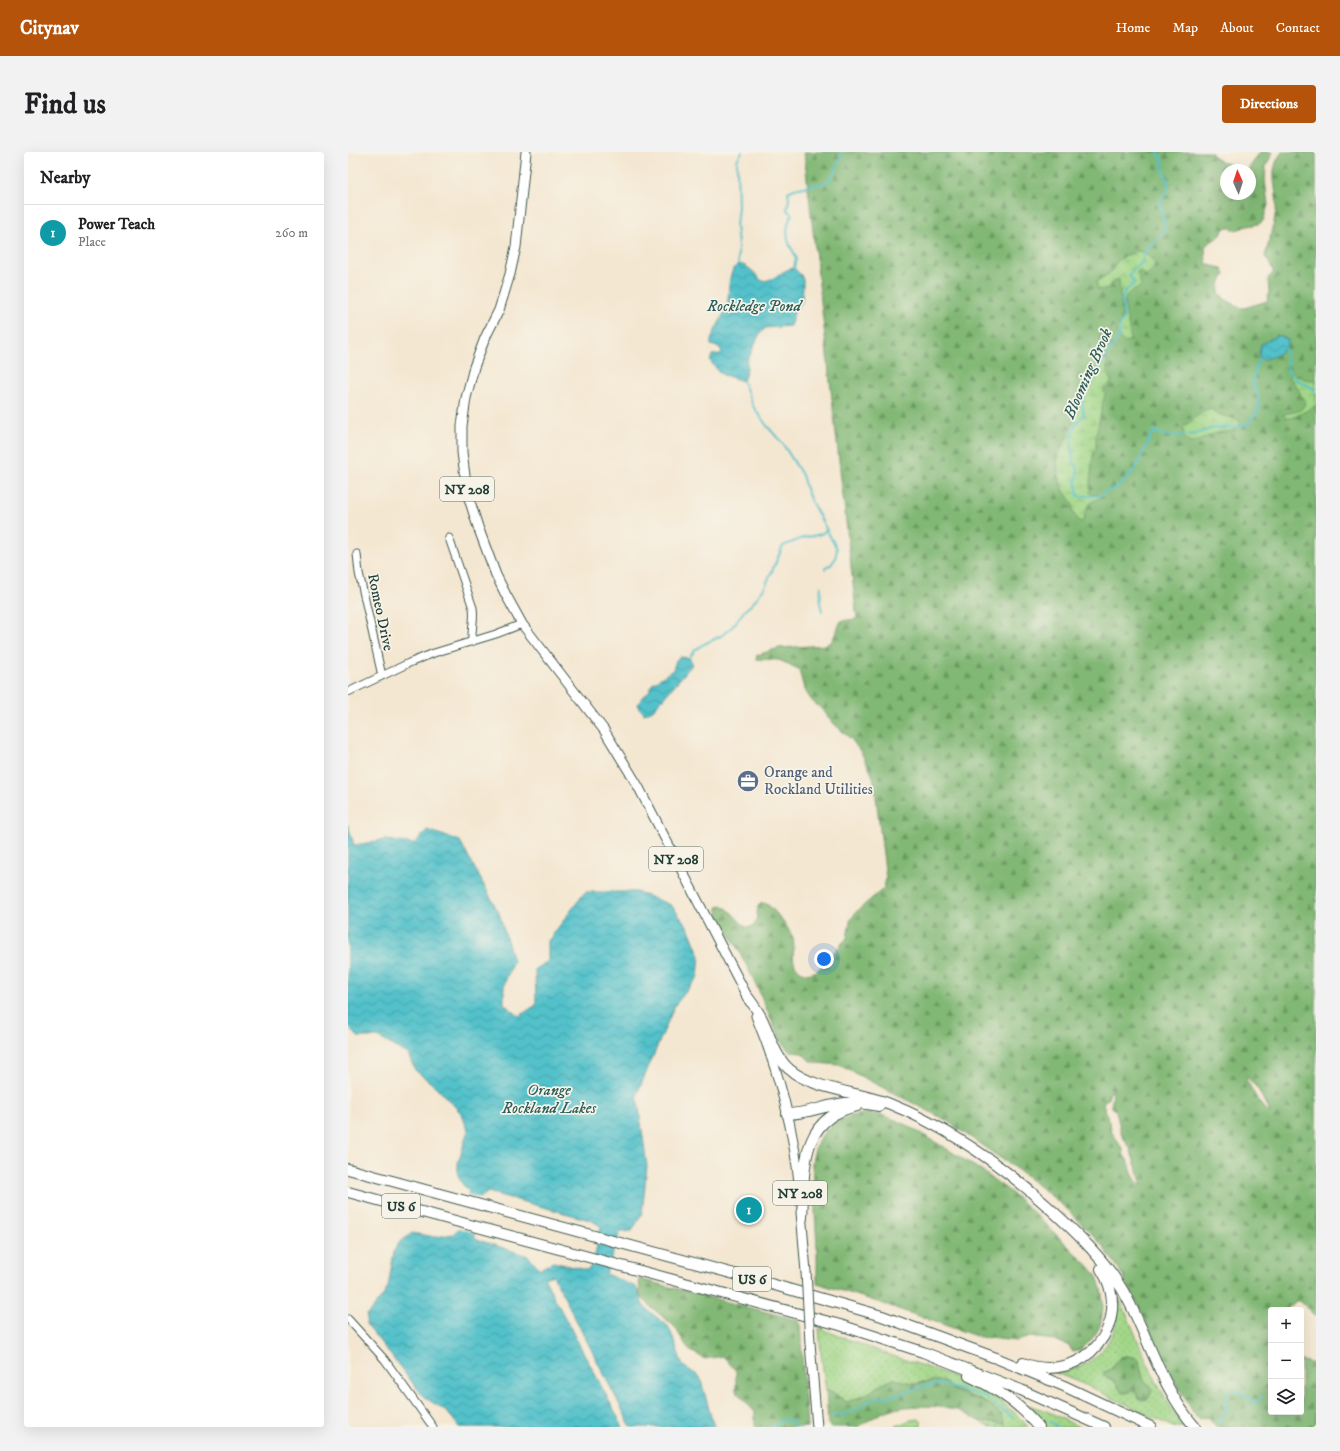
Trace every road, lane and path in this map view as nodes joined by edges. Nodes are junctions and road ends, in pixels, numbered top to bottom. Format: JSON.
{"nodes":[{"id":1,"x":526,"y":152,"type":"edge"},
{"id":2,"x":449,"y":538,"type":"dead end"},
{"id":3,"x":357,"y":554,"type":"dead end"},
{"id":4,"x":522,"y":624,"type":"junction"},
{"id":5,"x":472,"y":642,"type":"junction"},
{"id":6,"x":382,"y":676,"type":"junction"},
{"id":7,"x":348,"y":692,"type":"edge"},
{"id":8,"x":747,"y":996,"type":"junction"},
{"id":9,"x":868,"y":1097,"type":"junction"},
{"id":10,"x":875,"y":1105,"type":"junction"},
{"id":11,"x":787,"y":1114,"type":"junction"},
{"id":12,"x":349,"y":1169,"type":"edge"},
{"id":13,"x":348,"y":1192,"type":"edge"},
{"id":14,"x":802,"y":1218,"type":"junction"},
{"id":15,"x":348,"y":1319,"type":"edge"},
{"id":16,"x":951,"y":1340,"type":"junction"},
{"id":17,"x":923,"y":1352,"type":"junction"},
{"id":18,"x":433,"y":1427,"type":"edge"},
{"id":19,"x":817,"y":1427,"type":"edge"},
{"id":20,"x":1039,"y":1427,"type":"edge"},
{"id":21,"x":1104,"y":1427,"type":"edge"},
{"id":22,"x":1151,"y":1427,"type":"edge"},
{"id":23,"x":1195,"y":1427,"type":"edge"}],
"edges":[{"from":1,"to":4,"type":"main road","number":"NY 208"},
{"from":2,"to":5,"type":"street"},
{"from":3,"to":6,"type":"street","name":"Romeo Drive"},
{"from":4,"to":5,"type":"street"},
{"from":4,"to":8,"type":"main road","number":"NY 208"},
{"from":5,"to":6,"type":"street"},
{"from":6,"to":7,"type":"street"},
{"from":8,"to":9,"type":"highway"},
{"from":8,"to":11,"type":"main road","number":"NY 208"},
{"from":9,"to":11,"type":"highway"},
{"from":9,"to":23,"type":"highway"},
{"from":10,"to":11,"type":"highway"},
{"from":10,"to":14,"type":"highway"},
{"from":10,"to":16,"type":"highway"},
{"from":11,"to":14,"type":"main road","number":"NY 208"},
{"from":12,"to":16,"type":"highway","number":"US 6"},
{"from":13,"to":17,"type":"highway","number":"US 6"},
{"from":14,"to":19,"type":"main road","number":"NY 208","bridge":true},
{"from":15,"to":18,"type":"street"},
{"from":16,"to":22,"type":"highway","number":"US 6"},
{"from":17,"to":20,"type":"highway"},
{"from":17,"to":21,"type":"highway","number":"US 6"}]}
